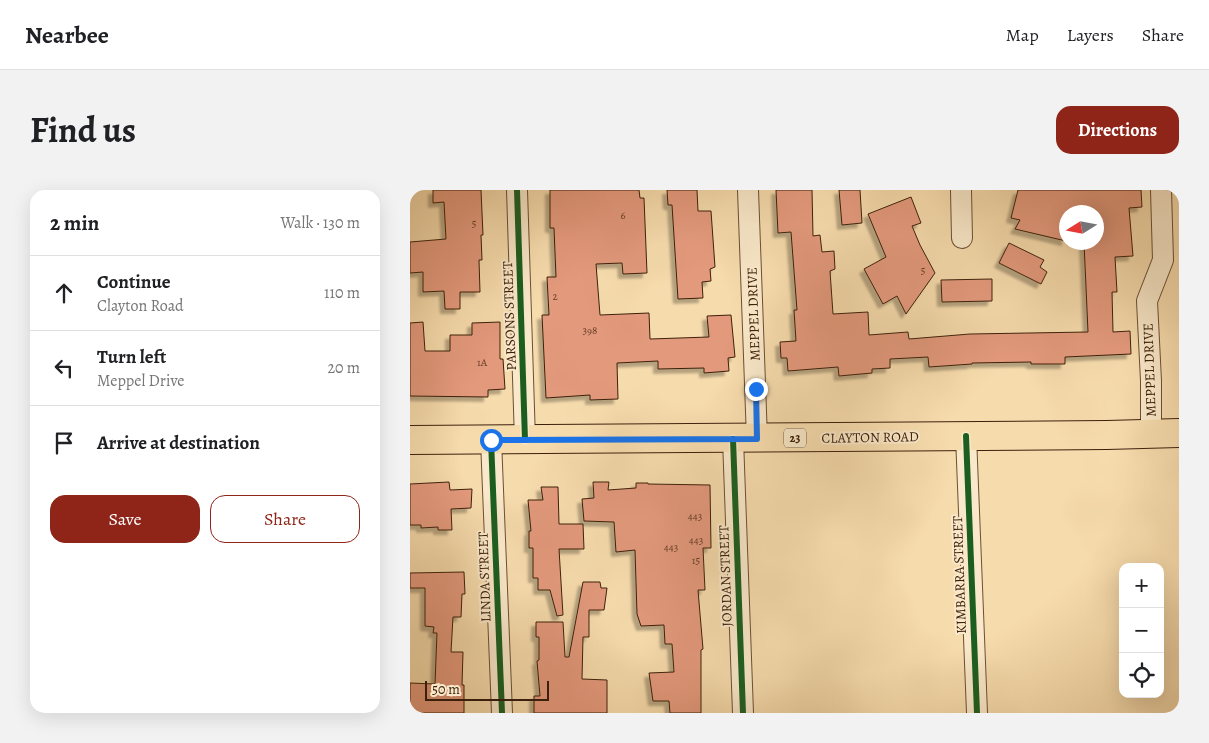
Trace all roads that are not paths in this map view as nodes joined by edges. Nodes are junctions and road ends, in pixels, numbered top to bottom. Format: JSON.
{"nodes":[{"id":1,"x":517,"y":190,"type":"edge"},
{"id":2,"x":748,"y":190,"type":"edge"},
{"id":3,"x":961,"y":190,"type":"edge"},
{"id":4,"x":1161,"y":190,"type":"edge"},
{"id":5,"x":962,"y":238,"type":"dead end"},
{"id":6,"x":1179,"y":432,"type":"edge"},
{"id":7,"x":1151,"y":434,"type":"junction"},
{"id":8,"x":966,"y":436,"type":"junction"},
{"id":9,"x":745,"y":439,"type":"junction"},
{"id":10,"x":410,"y":440,"type":"edge"},
{"id":11,"x":491,"y":440,"type":"junction"},
{"id":12,"x":525,"y":440,"type":"junction"},
{"id":13,"x":502,"y":713,"type":"edge"},
{"id":14,"x":743,"y":713,"type":"edge"},
{"id":15,"x":977,"y":713,"type":"edge"}],
"edges":[{"from":1,"to":12,"type":"street","name":"PARSONS STREET"},
{"from":2,"to":9,"type":"street","name":"MEPPEL DRIVE"},
{"from":3,"to":5,"type":"street"},
{"from":4,"to":7,"type":"street","name":"MEPPEL DRIVE"},
{"from":6,"to":7,"type":"main road","name":"CLAYTON ROAD","number":"23"},
{"from":7,"to":8,"type":"main road","name":"CLAYTON ROAD","number":"23"},
{"from":8,"to":9,"type":"main road","name":"CLAYTON ROAD","number":"23"},
{"from":8,"to":15,"type":"street","name":"KIMBARRA STREET"},
{"from":9,"to":12,"type":"main road","name":"CLAYTON ROAD","number":"23"},
{"from":9,"to":14,"type":"street","name":"JORDAN STREET"},
{"from":10,"to":11,"type":"main road","name":"CLAYTON ROAD","number":"23"},
{"from":11,"to":12,"type":"main road","name":"CLAYTON ROAD","number":"23"},
{"from":11,"to":13,"type":"street","name":"LINDA STREET"}]}
